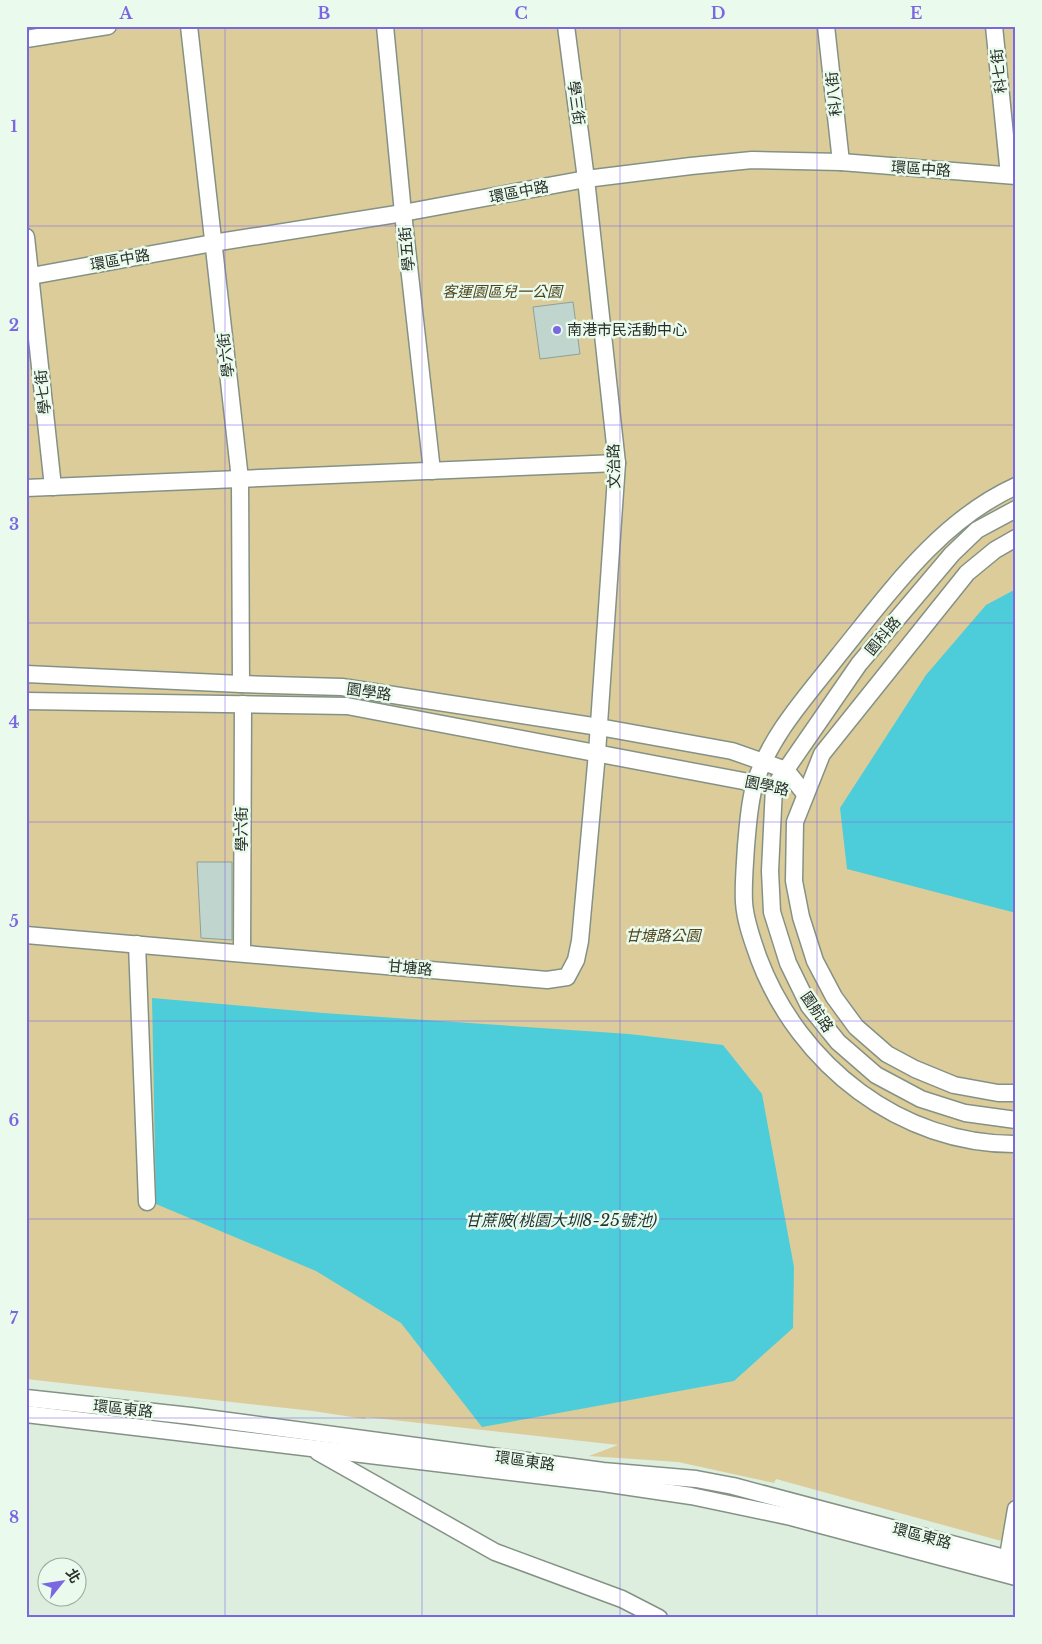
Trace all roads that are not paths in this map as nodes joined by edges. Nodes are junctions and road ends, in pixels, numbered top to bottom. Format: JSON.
{"nodes":[{"id":1,"x":108,"y":26,"type":"edge"},
{"id":2,"x":190,"y":26,"type":"edge"},
{"id":3,"x":385,"y":26,"type":"edge"},
{"id":4,"x":566,"y":26,"type":"edge"},
{"id":5,"x":826,"y":26,"type":"edge"},
{"id":6,"x":994,"y":26,"type":"edge"},
{"id":7,"x":26,"y":39,"type":"edge"},
{"id":8,"x":841,"y":162,"type":"junction"},
{"id":9,"x":1012,"y":176,"type":"edge"},
{"id":10,"x":586,"y":179,"type":"junction"},
{"id":11,"x":404,"y":213,"type":"junction"},
{"id":12,"x":26,"y":237,"type":"edge"},
{"id":13,"x":213,"y":243,"type":"junction"},
{"id":14,"x":28,"y":277,"type":"edge"},
{"id":15,"x":616,"y":464,"type":"junction"},
{"id":16,"x":432,"y":471,"type":"junction"},
{"id":17,"x":240,"y":479,"type":"junction"},
{"id":18,"x":1016,"y":486,"type":"edge"},
{"id":19,"x":53,"y":487,"type":"junction"},
{"id":20,"x":26,"y":488,"type":"edge"},
{"id":21,"x":1016,"y":510,"type":"edge"},
{"id":22,"x":1016,"y":538,"type":"edge"},
{"id":23,"x":26,"y":674,"type":"edge"},
{"id":24,"x":240,"y":684,"type":"junction"},
{"id":25,"x":26,"y":701,"type":"edge"},
{"id":26,"x":243,"y":704,"type":"junction"},
{"id":27,"x":599,"y":727,"type":"junction"},
{"id":28,"x":597,"y":753,"type":"junction"},
{"id":29,"x":764,"y":762,"type":"junction"},
{"id":30,"x":786,"y":770,"type":"junction"},
{"id":31,"x":755,"y":783,"type":"junction"},
{"id":32,"x":774,"y":787,"type":"junction"},
{"id":33,"x":805,"y":794,"type":"junction"},
{"id":34,"x":26,"y":935,"type":"edge"},
{"id":35,"x":137,"y":944,"type":"junction"},
{"id":36,"x":242,"y":953,"type":"junction"},
{"id":37,"x":1016,"y":1093,"type":"edge"},
{"id":38,"x":1016,"y":1120,"type":"edge"},
{"id":39,"x":1016,"y":1144,"type":"edge"},
{"id":40,"x":147,"y":1202,"type":"dead end"},
{"id":41,"x":26,"y":1398,"type":"edge"},
{"id":42,"x":26,"y":1414,"type":"edge"},
{"id":43,"x":312,"y":1448,"type":"junction"},
{"id":44,"x":1016,"y":1509,"type":"edge"},
{"id":45,"x":1011,"y":1568,"type":"edge"},
{"id":46,"x":659,"y":1618,"type":"edge"}],
"edges":[{"from":1,"to":7,"type":"street"},
{"from":2,"to":13,"type":"street","name":"學六街"},
{"from":3,"to":11,"type":"street","name":"學五街"},
{"from":4,"to":10,"type":"street","name":"學三街"},
{"from":5,"to":8,"type":"street","name":"科八街"},
{"from":6,"to":9,"type":"street","name":"科七街"},
{"from":8,"to":9,"type":"street","name":"環區中路"},
{"from":8,"to":10,"type":"street","name":"環區中路"},
{"from":10,"to":11,"type":"street","name":"環區中路"},
{"from":10,"to":15,"type":"street","name":"文治路"},
{"from":11,"to":13,"type":"street","name":"環區中路"},
{"from":11,"to":16,"type":"street","name":"學五街"},
{"from":12,"to":14,"type":"street","name":"學七街"},
{"from":13,"to":14,"type":"street","name":"環區中路"},
{"from":13,"to":17,"type":"street","name":"學六街"},
{"from":14,"to":19,"type":"street","name":"學七街"},
{"from":15,"to":16,"type":"street"},
{"from":15,"to":27,"type":"street","name":"文治路"},
{"from":16,"to":17,"type":"street"},
{"from":17,"to":19,"type":"street"},
{"from":17,"to":24,"type":"street","name":"學六街"},
{"from":18,"to":29,"type":"street"},
{"from":19,"to":20,"type":"street"},
{"from":21,"to":30,"type":"street","name":"園科路"},
{"from":22,"to":33,"type":"street"},
{"from":23,"to":24,"type":"street","name":"園學路"},
{"from":24,"to":27,"type":"street","name":"園學路"},
{"from":25,"to":26,"type":"street","name":"園學路"},
{"from":26,"to":28,"type":"street","name":"園學路"},
{"from":26,"to":36,"type":"street","name":"學六街"},
{"from":27,"to":28,"type":"street","name":"文治路"},
{"from":27,"to":29,"type":"street","name":"園學路"},
{"from":28,"to":31,"type":"street","name":"園學路"},
{"from":28,"to":36,"type":"street","name":"甘塘路"},
{"from":29,"to":30,"type":"street","name":"園學路"},
{"from":29,"to":31,"type":"street"},
{"from":30,"to":32,"type":"street","name":"園科路"},
{"from":30,"to":33,"type":"street","name":"園學路"},
{"from":31,"to":32,"type":"street","name":"園學路"},
{"from":31,"to":39,"type":"street"},
{"from":32,"to":33,"type":"street","name":"園學路"},
{"from":32,"to":38,"type":"street","name":"園航路"},
{"from":33,"to":37,"type":"street"},
{"from":34,"to":35,"type":"street","name":"甘塘路"},
{"from":35,"to":36,"type":"street","name":"甘塘路"},
{"from":35,"to":40,"type":"street"},
{"from":41,"to":45,"type":"street","name":"環區東路"},
{"from":42,"to":43,"type":"street","name":"環區東路"},
{"from":43,"to":45,"type":"street","name":"環區東路"},
{"from":43,"to":46,"type":"street"},
{"from":44,"to":45,"type":"street"}]}
